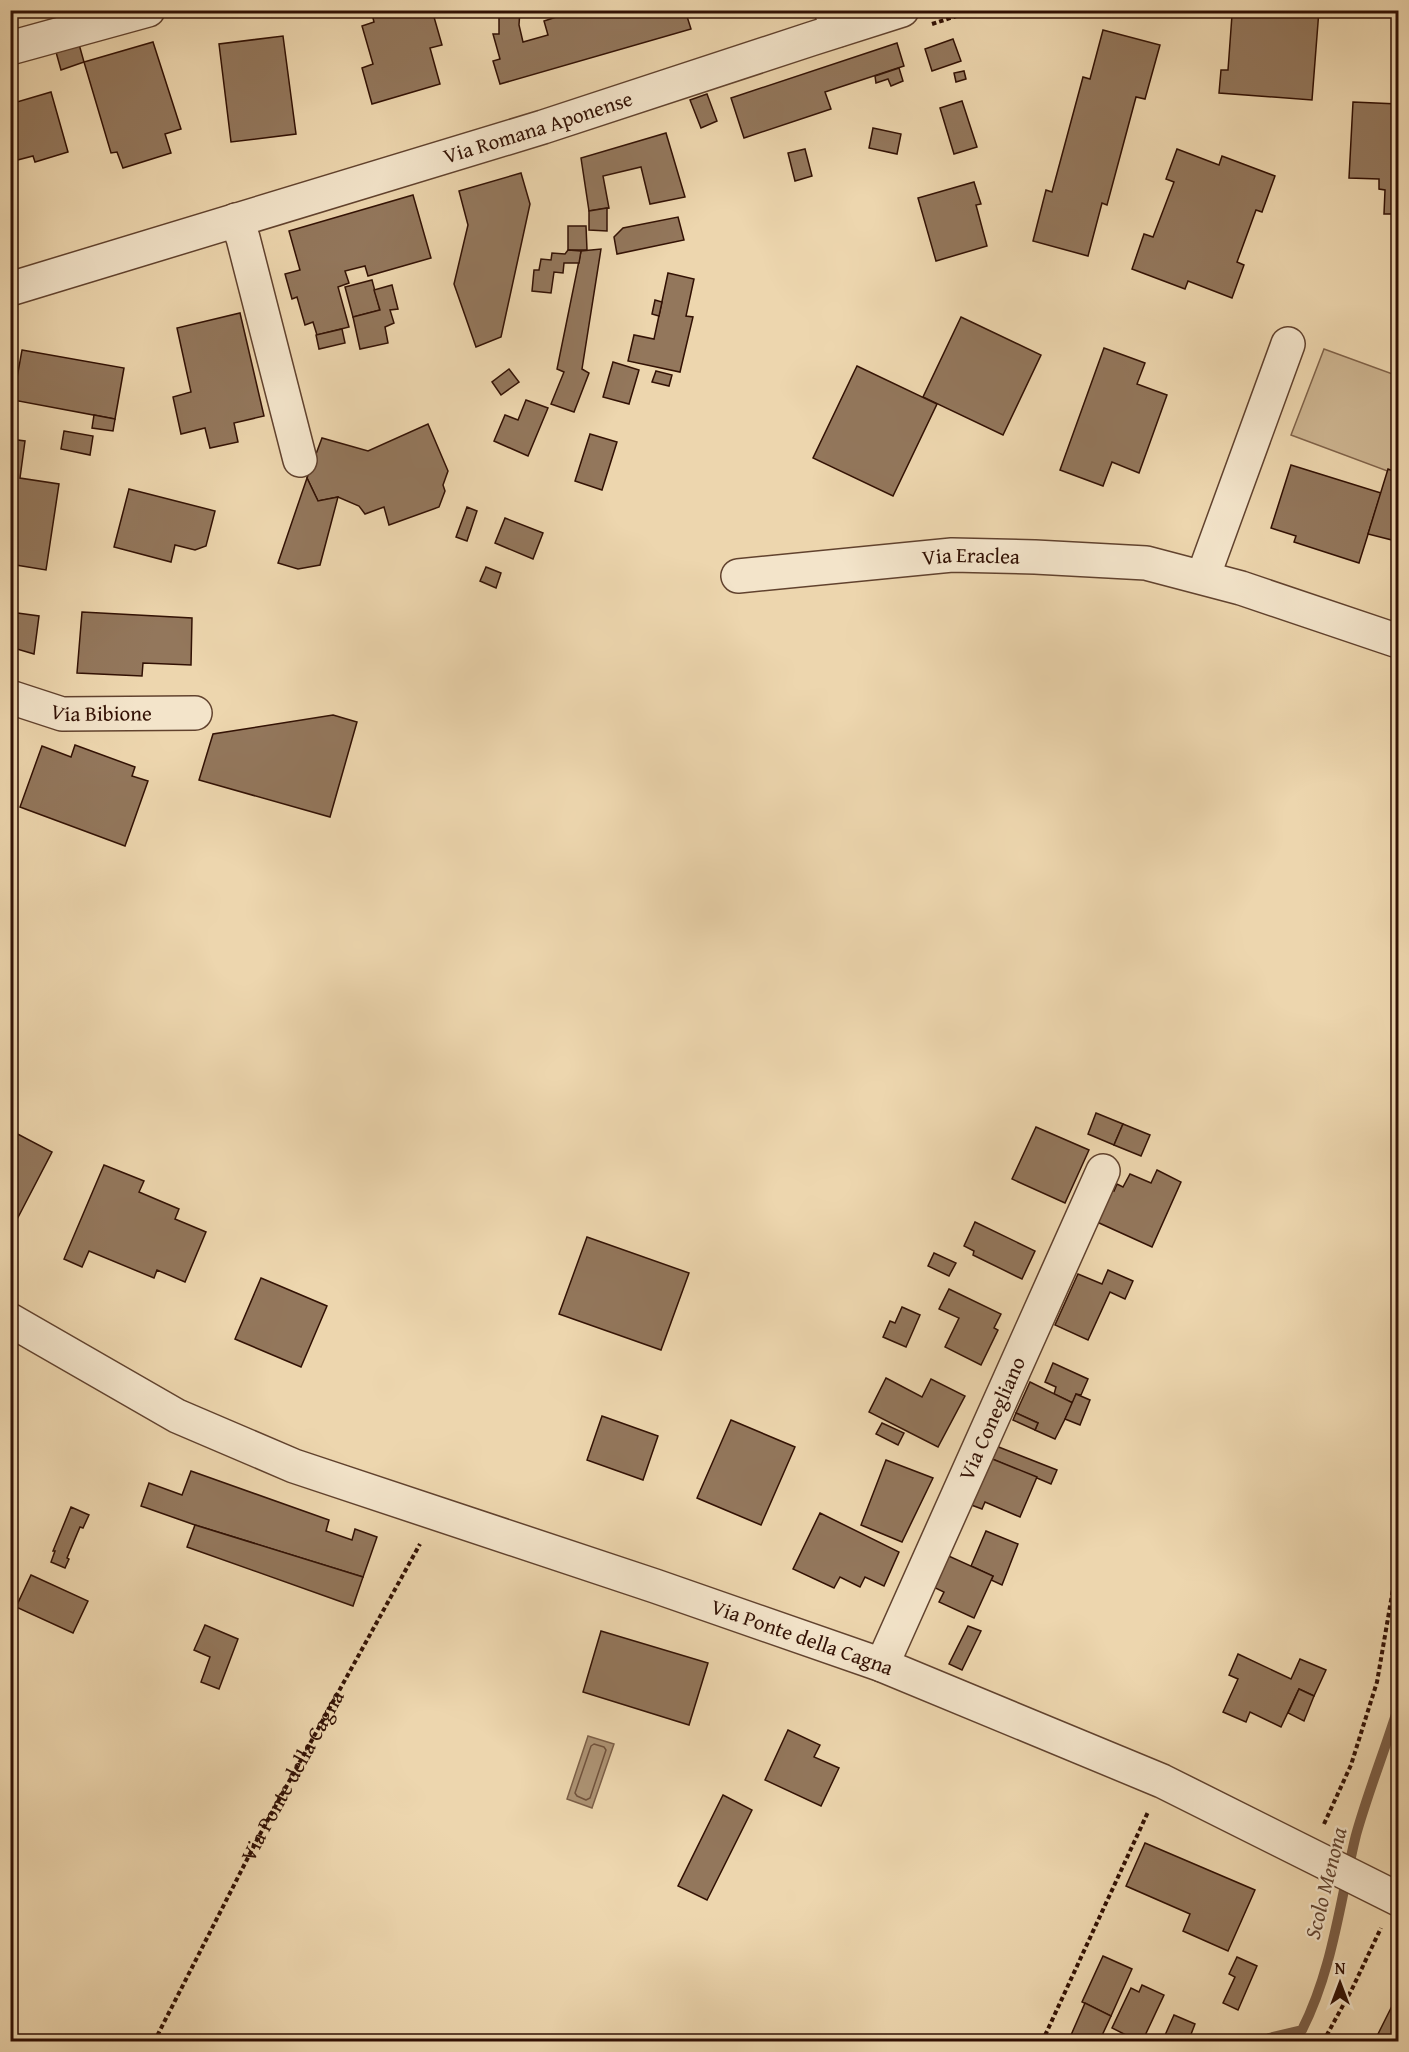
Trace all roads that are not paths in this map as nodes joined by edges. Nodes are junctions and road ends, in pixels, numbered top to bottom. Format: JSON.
{"nodes":[{"id":1,"x":148,"y":10,"type":"edge"},
{"id":2,"x":902,"y":10,"type":"edge"},
{"id":3,"x":834,"y":20,"type":"edge"},
{"id":4,"x":10,"y":48,"type":"edge"},
{"id":5,"x":236,"y":220,"type":"junction"},
{"id":6,"x":10,"y":290,"type":"edge"},
{"id":7,"x":1288,"y":345,"type":"dead end"},
{"id":8,"x":300,"y":460,"type":"dead end"},
{"id":9,"x":738,"y":576,"type":"dead end"},
{"id":10,"x":1203,"y":577,"type":"junction"},
{"id":11,"x":1398,"y":641,"type":"edge"},
{"id":12,"x":10,"y":697,"type":"edge"},
{"id":13,"x":195,"y":713,"type":"dead end"},
{"id":14,"x":1103,"y":1171,"type":"dead end"},
{"id":15,"x":10,"y":1320,"type":"edge"},
{"id":16,"x":882,"y":1665,"type":"junction"},
{"id":17,"x":1397,"y":1898,"type":"edge"}],
"edges":[{"from":1,"to":4,"type":"street"},
{"from":2,"to":3,"type":"street","name":"Via Romana Aponense"},
{"from":3,"to":5,"type":"street","name":"Via Romana Aponense"},
{"from":5,"to":6,"type":"street","name":"Via Romana Aponense"},
{"from":5,"to":8,"type":"street"},
{"from":7,"to":10,"type":"street"},
{"from":9,"to":10,"type":"street","name":"Via Eraclea"},
{"from":10,"to":11,"type":"street","name":"Via Eraclea"},
{"from":12,"to":13,"type":"street","name":"Via Bibione"},
{"from":14,"to":16,"type":"street","name":"Via Conegliano"},
{"from":15,"to":16,"type":"street","name":"Via Ponte della Cagna"},
{"from":16,"to":17,"type":"street","name":"Via Ponte della Cagna"}]}
